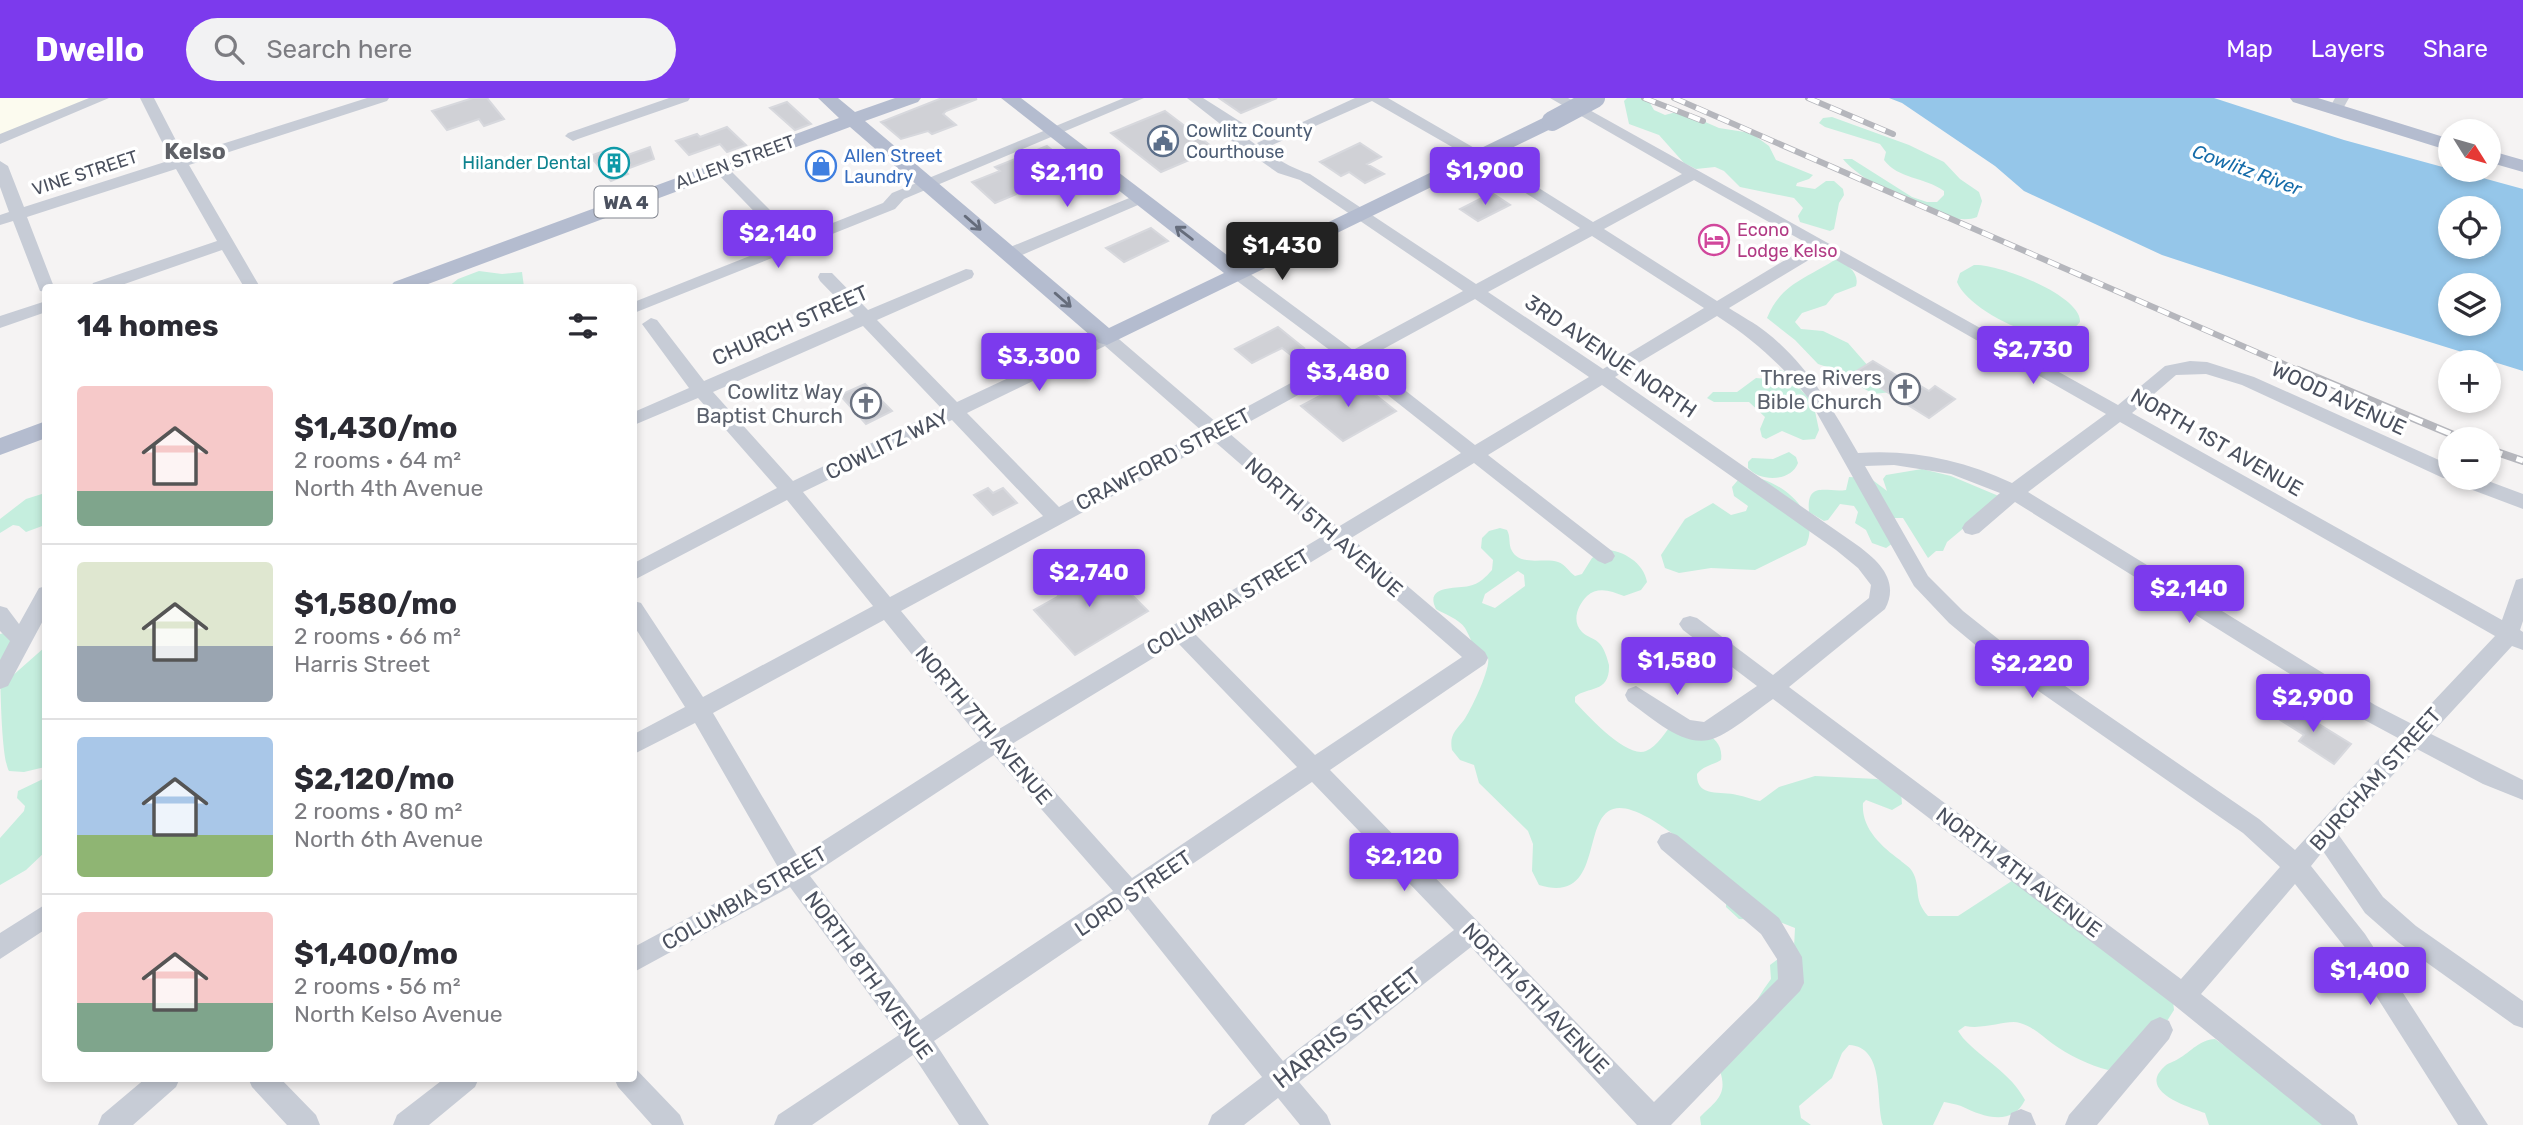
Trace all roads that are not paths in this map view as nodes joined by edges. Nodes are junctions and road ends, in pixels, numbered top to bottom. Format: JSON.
{"nodes":[{"id":1,"x":102,"y":98,"type":"edge"},
{"id":2,"x":147,"y":98,"type":"edge"},
{"id":3,"x":382,"y":98,"type":"edge"},
{"id":4,"x":683,"y":98,"type":"edge"},
{"id":5,"x":827,"y":98,"type":"edge"},
{"id":6,"x":912,"y":98,"type":"edge"},
{"id":7,"x":1010,"y":98,"type":"edge"},
{"id":8,"x":1138,"y":98,"type":"edge"},
{"id":9,"x":1194,"y":98,"type":"edge"},
{"id":10,"x":1367,"y":98,"type":"edge"},
{"id":11,"x":1377,"y":98,"type":"edge"},
{"id":12,"x":1557,"y":98,"type":"edge"},
{"id":13,"x":1595,"y":98,"type":"edge"},
{"id":14,"x":2299,"y":98,"type":"edge"},
{"id":15,"x":2338,"y":104,"type":"edge"},
{"id":16,"x":853,"y":120,"type":"junction"},
{"id":17,"x":1226,"y":121,"type":"junction"},
{"id":18,"x":1053,"y":133,"type":"junction"},
{"id":19,"x":573,"y":136,"type":"dead end"},
{"id":20,"x":0,"y":139,"type":"edge"},
{"id":21,"x":2438,"y":141,"type":"edge"},
{"id":22,"x":1265,"y":143,"type":"junction"},
{"id":23,"x":1478,"y":156,"type":"junction"},
{"id":24,"x":2501,"y":160,"type":"edge"},
{"id":25,"x":180,"y":163,"type":"junction"},
{"id":26,"x":0,"y":166,"type":"edge"},
{"id":27,"x":2523,"y":166,"type":"edge"},
{"id":28,"x":720,"y":168,"type":"junction"},
{"id":29,"x":1694,"y":174,"type":"junction"},
{"id":30,"x":1305,"y":177,"type":"junction"},
{"id":31,"x":927,"y":184,"type":"junction"},
{"id":32,"x":898,"y":196,"type":"junction"},
{"id":33,"x":1139,"y":199,"type":"junction"},
{"id":34,"x":1361,"y":214,"type":"junction"},
{"id":35,"x":16,"y":215,"type":"junction"},
{"id":36,"x":0,"y":220,"type":"edge"},
{"id":37,"x":1592,"y":228,"type":"junction"},
{"id":38,"x":781,"y":236,"type":"junction"},
{"id":39,"x":226,"y":243,"type":"junction"},
{"id":40,"x":1822,"y":245,"type":"junction"},
{"id":41,"x":1009,"y":254,"type":"junction"},
{"id":42,"x":966,"y":274,"type":"dead end"},
{"id":43,"x":1238,"y":274,"type":"junction"},
{"id":44,"x":826,"y":277,"type":"dead end"},
{"id":45,"x":45,"y":284,"type":"edge"},
{"id":46,"x":108,"y":284,"type":"edge"},
{"id":47,"x":250,"y":284,"type":"edge"},
{"id":48,"x":409,"y":284,"type":"edge"},
{"id":49,"x":1475,"y":291,"type":"junction"},
{"id":50,"x":637,"y":294,"type":"edge"},
{"id":51,"x":42,"y":307,"type":"edge"},
{"id":52,"x":637,"y":307,"type":"edge"},
{"id":53,"x":1718,"y":307,"type":"junction"},
{"id":54,"x":863,"y":316,"type":"junction"},
{"id":55,"x":0,"y":322,"type":"edge"},
{"id":56,"x":651,"y":324,"type":"dead end"},
{"id":57,"x":1107,"y":338,"type":"junction"},
{"id":58,"x":1352,"y":358,"type":"junction"},
{"id":59,"x":1601,"y":376,"type":"junction"},
{"id":60,"x":700,"y":389,"type":"junction"},
{"id":61,"x":954,"y":411,"type":"junction"},
{"id":62,"x":2120,"y":413,"type":"junction"},
{"id":63,"x":637,"y":418,"type":"edge"},
{"id":64,"x":42,"y":431,"type":"edge"},
{"id":65,"x":1214,"y":432,"type":"junction"},
{"id":66,"x":0,"y":447,"type":"edge"},
{"id":67,"x":1475,"y":454,"type":"junction"},
{"id":68,"x":1850,"y":460,"type":"junction"},
{"id":69,"x":2438,"y":468,"type":"edge"},
{"id":70,"x":790,"y":490,"type":"junction"},
{"id":71,"x":2492,"y":490,"type":"edge"},
{"id":72,"x":2014,"y":492,"type":"junction"},
{"id":73,"x":2523,"y":502,"type":"edge"},
{"id":74,"x":1056,"y":517,"type":"junction"},
{"id":75,"x":1972,"y":528,"type":"dead end"},
{"id":76,"x":1335,"y":537,"type":"junction"},
{"id":77,"x":1605,"y":556,"type":"dead end"},
{"id":78,"x":637,"y":570,"type":"edge"},
{"id":79,"x":2523,"y":586,"type":"edge"},
{"id":80,"x":42,"y":602,"type":"edge"},
{"id":81,"x":887,"y":608,"type":"junction"},
{"id":82,"x":0,"y":614,"type":"edge"},
{"id":83,"x":637,"y":614,"type":"edge"},
{"id":84,"x":1690,"y":624,"type":"dead end"},
{"id":85,"x":1180,"y":632,"type":"junction"},
{"id":86,"x":23,"y":639,"type":"junction"},
{"id":87,"x":2516,"y":639,"type":"edge"},
{"id":88,"x":1477,"y":658,"type":"joint"},
{"id":89,"x":0,"y":680,"type":"edge"},
{"id":90,"x":1773,"y":687,"type":"junction"},
{"id":91,"x":1636,"y":695,"type":"dead end"},
{"id":92,"x":699,"y":710,"type":"junction"},
{"id":93,"x":2411,"y":737,"type":"junction"},
{"id":94,"x":637,"y":743,"type":"edge"},
{"id":95,"x":996,"y":743,"type":"junction"},
{"id":96,"x":1313,"y":769,"type":"junction"},
{"id":97,"x":2523,"y":790,"type":"edge"},
{"id":98,"x":2324,"y":833,"type":"junction"},
{"id":99,"x":1669,"y":842,"type":"dead end"},
{"id":100,"x":2296,"y":866,"type":"junction"},
{"id":101,"x":794,"y":873,"type":"junction"},
{"id":102,"x":1131,"y":894,"type":"junction"},
{"id":103,"x":42,"y":918,"type":"edge"},
{"id":104,"x":1472,"y":931,"type":"junction"},
{"id":105,"x":0,"y":947,"type":"edge"},
{"id":106,"x":637,"y":958,"type":"edge"},
{"id":107,"x":2183,"y":996,"type":"junction"},
{"id":108,"x":2523,"y":1016,"type":"edge"},
{"id":109,"x":2160,"y":1030,"type":"dead end"},
{"id":110,"x":917,"y":1038,"type":"junction"},
{"id":111,"x":1280,"y":1080,"type":"junction"},
{"id":112,"x":162,"y":1082,"type":"edge"},
{"id":113,"x":265,"y":1082,"type":"edge"},
{"id":114,"x":461,"y":1082,"type":"edge"},
{"id":115,"x":631,"y":1082,"type":"edge"},
{"id":116,"x":1654,"y":1124,"type":"edge"},
{"id":117,"x":112,"y":1125,"type":"edge"},
{"id":118,"x":306,"y":1125,"type":"edge"},
{"id":119,"x":407,"y":1125,"type":"edge"},
{"id":120,"x":670,"y":1125,"type":"edge"},
{"id":121,"x":788,"y":1125,"type":"edge"},
{"id":122,"x":975,"y":1125,"type":"edge"},
{"id":123,"x":1222,"y":1125,"type":"edge"},
{"id":124,"x":1317,"y":1125,"type":"edge"},
{"id":125,"x":2079,"y":1125,"type":"edge"},
{"id":126,"x":2344,"y":1125,"type":"edge"},
{"id":127,"x":2474,"y":1125,"type":"edge"}],
"edges":[{"from":1,"to":20,"type":"street"},
{"from":2,"to":25,"type":"street"},
{"from":3,"to":25,"type":"street","name":"VINE STREET"},
{"from":4,"to":19,"type":"street"},
{"from":5,"to":16,"type":"main road","name":"NORTH 5TH AVENUE"},
{"from":6,"to":16,"type":"main road","name":"ALLEN STREET","number":"WA 4"},
{"from":7,"to":18,"type":"main road"},
{"from":8,"to":18,"type":"street"},
{"from":9,"to":17,"type":"street","name":"3RD AVENUE NORTH"},
{"from":10,"to":22,"type":"street"},
{"from":11,"to":23,"type":"street"},
{"from":12,"to":29,"type":"street","name":"NORTH 1ST AVENUE"},
{"from":13,"to":23,"type":"main road","name":"COWLITZ WAY","bridge":true},
{"from":14,"to":15,"type":"main road"},
{"from":15,"to":21,"type":"main road"},
{"from":16,"to":28,"type":"main road","name":"ALLEN STREET","number":"WA 4"},
{"from":16,"to":31,"type":"main road","name":"NORTH 5TH AVENUE"},
{"from":17,"to":22,"type":"street","name":"3RD AVENUE NORTH"},
{"from":17,"to":30,"type":"street","name":"3RD AVENUE NORTH"},
{"from":18,"to":31,"type":"street"},
{"from":18,"to":33,"type":"main road"},
{"from":22,"to":30,"type":"street","name":"3RD AVENUE NORTH"},
{"from":23,"to":34,"type":"main road","name":"COWLITZ WAY"},
{"from":23,"to":37,"type":"street"},
{"from":24,"to":27,"type":"main road"},
{"from":25,"to":35,"type":"street","name":"VINE STREET"},
{"from":25,"to":39,"type":"street"},
{"from":26,"to":35,"type":"street"},
{"from":28,"to":38,"type":"street"},
{"from":28,"to":48,"type":"main road","name":"ALLEN STREET","number":"WA 4"},
{"from":29,"to":37,"type":"street","name":"CRAWFORD STREET"},
{"from":29,"to":40,"type":"street","name":"NORTH 1ST AVENUE"},
{"from":30,"to":34,"type":"street","name":"3RD AVENUE NORTH"},
{"from":31,"to":32,"type":"street"},
{"from":31,"to":41,"type":"main road","name":"NORTH 5TH AVENUE","one_way":true},
{"from":32,"to":38,"type":"street"},
{"from":32,"to":52,"type":"street"},
{"from":33,"to":41,"type":"street"},
{"from":43,"to":33,"type":"main road","one_way":true},
{"from":34,"to":43,"type":"main road","name":"COWLITZ WAY"},
{"from":34,"to":49,"type":"street","name":"3RD AVENUE NORTH"},
{"from":35,"to":36,"type":"street","name":"VINE STREET"},
{"from":35,"to":45,"type":"street"},
{"from":37,"to":49,"type":"street","name":"CRAWFORD STREET"},
{"from":37,"to":53,"type":"street"},
{"from":38,"to":50,"type":"street"},
{"from":39,"to":46,"type":"street"},
{"from":39,"to":47,"type":"street"},
{"from":40,"to":53,"type":"street","name":"COLUMBIA STREET"},
{"from":40,"to":62,"type":"street","name":"NORTH 1ST AVENUE"},
{"from":41,"to":57,"type":"main road","name":"NORTH 5TH AVENUE","one_way":true},
{"from":42,"to":54,"type":"street","name":"CHURCH STREET"},
{"from":43,"to":57,"type":"main road","name":"COWLITZ WAY"},
{"from":43,"to":58,"type":"street"},
{"from":44,"to":54,"type":"street"},
{"from":49,"to":58,"type":"street","name":"CRAWFORD STREET"},
{"from":49,"to":59,"type":"street","name":"3RD AVENUE NORTH"},
{"from":51,"to":55,"type":"street"},
{"from":53,"to":59,"type":"street","name":"COLUMBIA STREET"},
{"from":53,"to":68,"type":"street"},
{"from":54,"to":60,"type":"street","name":"CHURCH STREET"},
{"from":54,"to":61,"type":"street"},
{"from":56,"to":60,"type":"street","name":"NORTH 7TH AVENUE"},
{"from":57,"to":61,"type":"street","name":"COWLITZ WAY"},
{"from":57,"to":65,"type":"street","name":"NORTH 5TH AVENUE"},
{"from":58,"to":65,"type":"street","name":"CRAWFORD STREET"},
{"from":58,"to":67,"type":"street"},
{"from":59,"to":67,"type":"street","name":"COLUMBIA STREET"},
{"from":59,"to":90,"type":"street","name":"3RD AVENUE NORTH"},
{"from":60,"to":63,"type":"street","name":"CHURCH STREET"},
{"from":60,"to":70,"type":"street","name":"NORTH 7TH AVENUE"},
{"from":61,"to":70,"type":"street","name":"COWLITZ WAY"},
{"from":61,"to":74,"type":"street"},
{"from":62,"to":69,"type":"street","name":"WOOD AVENUE"},
{"from":62,"to":72,"type":"street"},
{"from":62,"to":87,"type":"street","name":"NORTH 1ST AVENUE"},
{"from":64,"to":66,"type":"main road"},
{"from":65,"to":74,"type":"street","name":"CRAWFORD STREET"},
{"from":65,"to":76,"type":"street","name":"NORTH 5TH AVENUE"},
{"from":67,"to":76,"type":"street","name":"COLUMBIA STREET"},
{"from":67,"to":77,"type":"street"},
{"from":68,"to":72,"type":"street"},
{"from":68,"to":100,"type":"street"},
{"from":70,"to":78,"type":"street","name":"COWLITZ WAY"},
{"from":70,"to":81,"type":"street","name":"NORTH 7TH AVENUE"},
{"from":71,"to":73,"type":"street"},
{"from":72,"to":75,"type":"street"},
{"from":72,"to":93,"type":"street"},
{"from":74,"to":81,"type":"street","name":"CRAWFORD STREET"},
{"from":76,"to":85,"type":"street","name":"COLUMBIA STREET"},
{"from":76,"to":88,"type":"street","name":"NORTH 5TH AVENUE"},
{"from":79,"to":87,"type":"street","name":"BURCHAM STREET"},
{"from":80,"to":86,"type":"street"},
{"from":81,"to":92,"type":"street","name":"CRAWFORD STREET"},
{"from":81,"to":95,"type":"street","name":"NORTH 7TH AVENUE"},
{"from":82,"to":86,"type":"street"},
{"from":83,"to":92,"type":"street","name":"NORTH 8TH AVENUE"},
{"from":84,"to":90,"type":"street","name":"NORTH 4TH AVENUE"},
{"from":85,"to":95,"type":"street","name":"COLUMBIA STREET"},
{"from":85,"to":96,"type":"street","name":"NORTH 6TH AVENUE"},
{"from":86,"to":89,"type":"street"},
{"from":87,"to":93,"type":"street","name":"BURCHAM STREET"},
{"from":88,"to":96,"type":"street","name":"LORD STREET"},
{"from":90,"to":91,"type":"street"},
{"from":90,"to":107,"type":"street","name":"NORTH 4TH AVENUE"},
{"from":92,"to":94,"type":"street","name":"CRAWFORD STREET"},
{"from":92,"to":101,"type":"street","name":"NORTH 8TH AVENUE"},
{"from":93,"to":97,"type":"street"},
{"from":93,"to":98,"type":"street","name":"BURCHAM STREET"},
{"from":95,"to":101,"type":"street","name":"COLUMBIA STREET"},
{"from":95,"to":102,"type":"street","name":"NORTH 7TH AVENUE"},
{"from":96,"to":102,"type":"street","name":"LORD STREET"},
{"from":96,"to":104,"type":"street","name":"NORTH 6TH AVENUE"},
{"from":98,"to":100,"type":"street","name":"BURCHAM STREET"},
{"from":98,"to":108,"type":"street"},
{"from":99,"to":116,"type":"street"},
{"from":100,"to":107,"type":"street","name":"BURCHAM STREET"},
{"from":100,"to":127,"type":"street"},
{"from":101,"to":106,"type":"street","name":"COLUMBIA STREET"},
{"from":101,"to":110,"type":"street","name":"NORTH 8TH AVENUE"},
{"from":102,"to":110,"type":"street","name":"LORD STREET"},
{"from":102,"to":111,"type":"street","name":"NORTH 7TH AVENUE"},
{"from":103,"to":105,"type":"street"},
{"from":104,"to":111,"type":"street","name":"HARRIS STREET"},
{"from":104,"to":116,"type":"street","name":"NORTH 6TH AVENUE"},
{"from":107,"to":126,"type":"street","name":"NORTH 4TH AVENUE"},
{"from":109,"to":125,"type":"street"},
{"from":110,"to":121,"type":"street","name":"LORD STREET"},
{"from":110,"to":122,"type":"street","name":"NORTH 8TH AVENUE"},
{"from":111,"to":123,"type":"street","name":"HARRIS STREET"},
{"from":111,"to":124,"type":"street","name":"NORTH 7TH AVENUE"},
{"from":112,"to":117,"type":"street"},
{"from":113,"to":118,"type":"street"},
{"from":114,"to":119,"type":"street"},
{"from":115,"to":120,"type":"street"}]}
